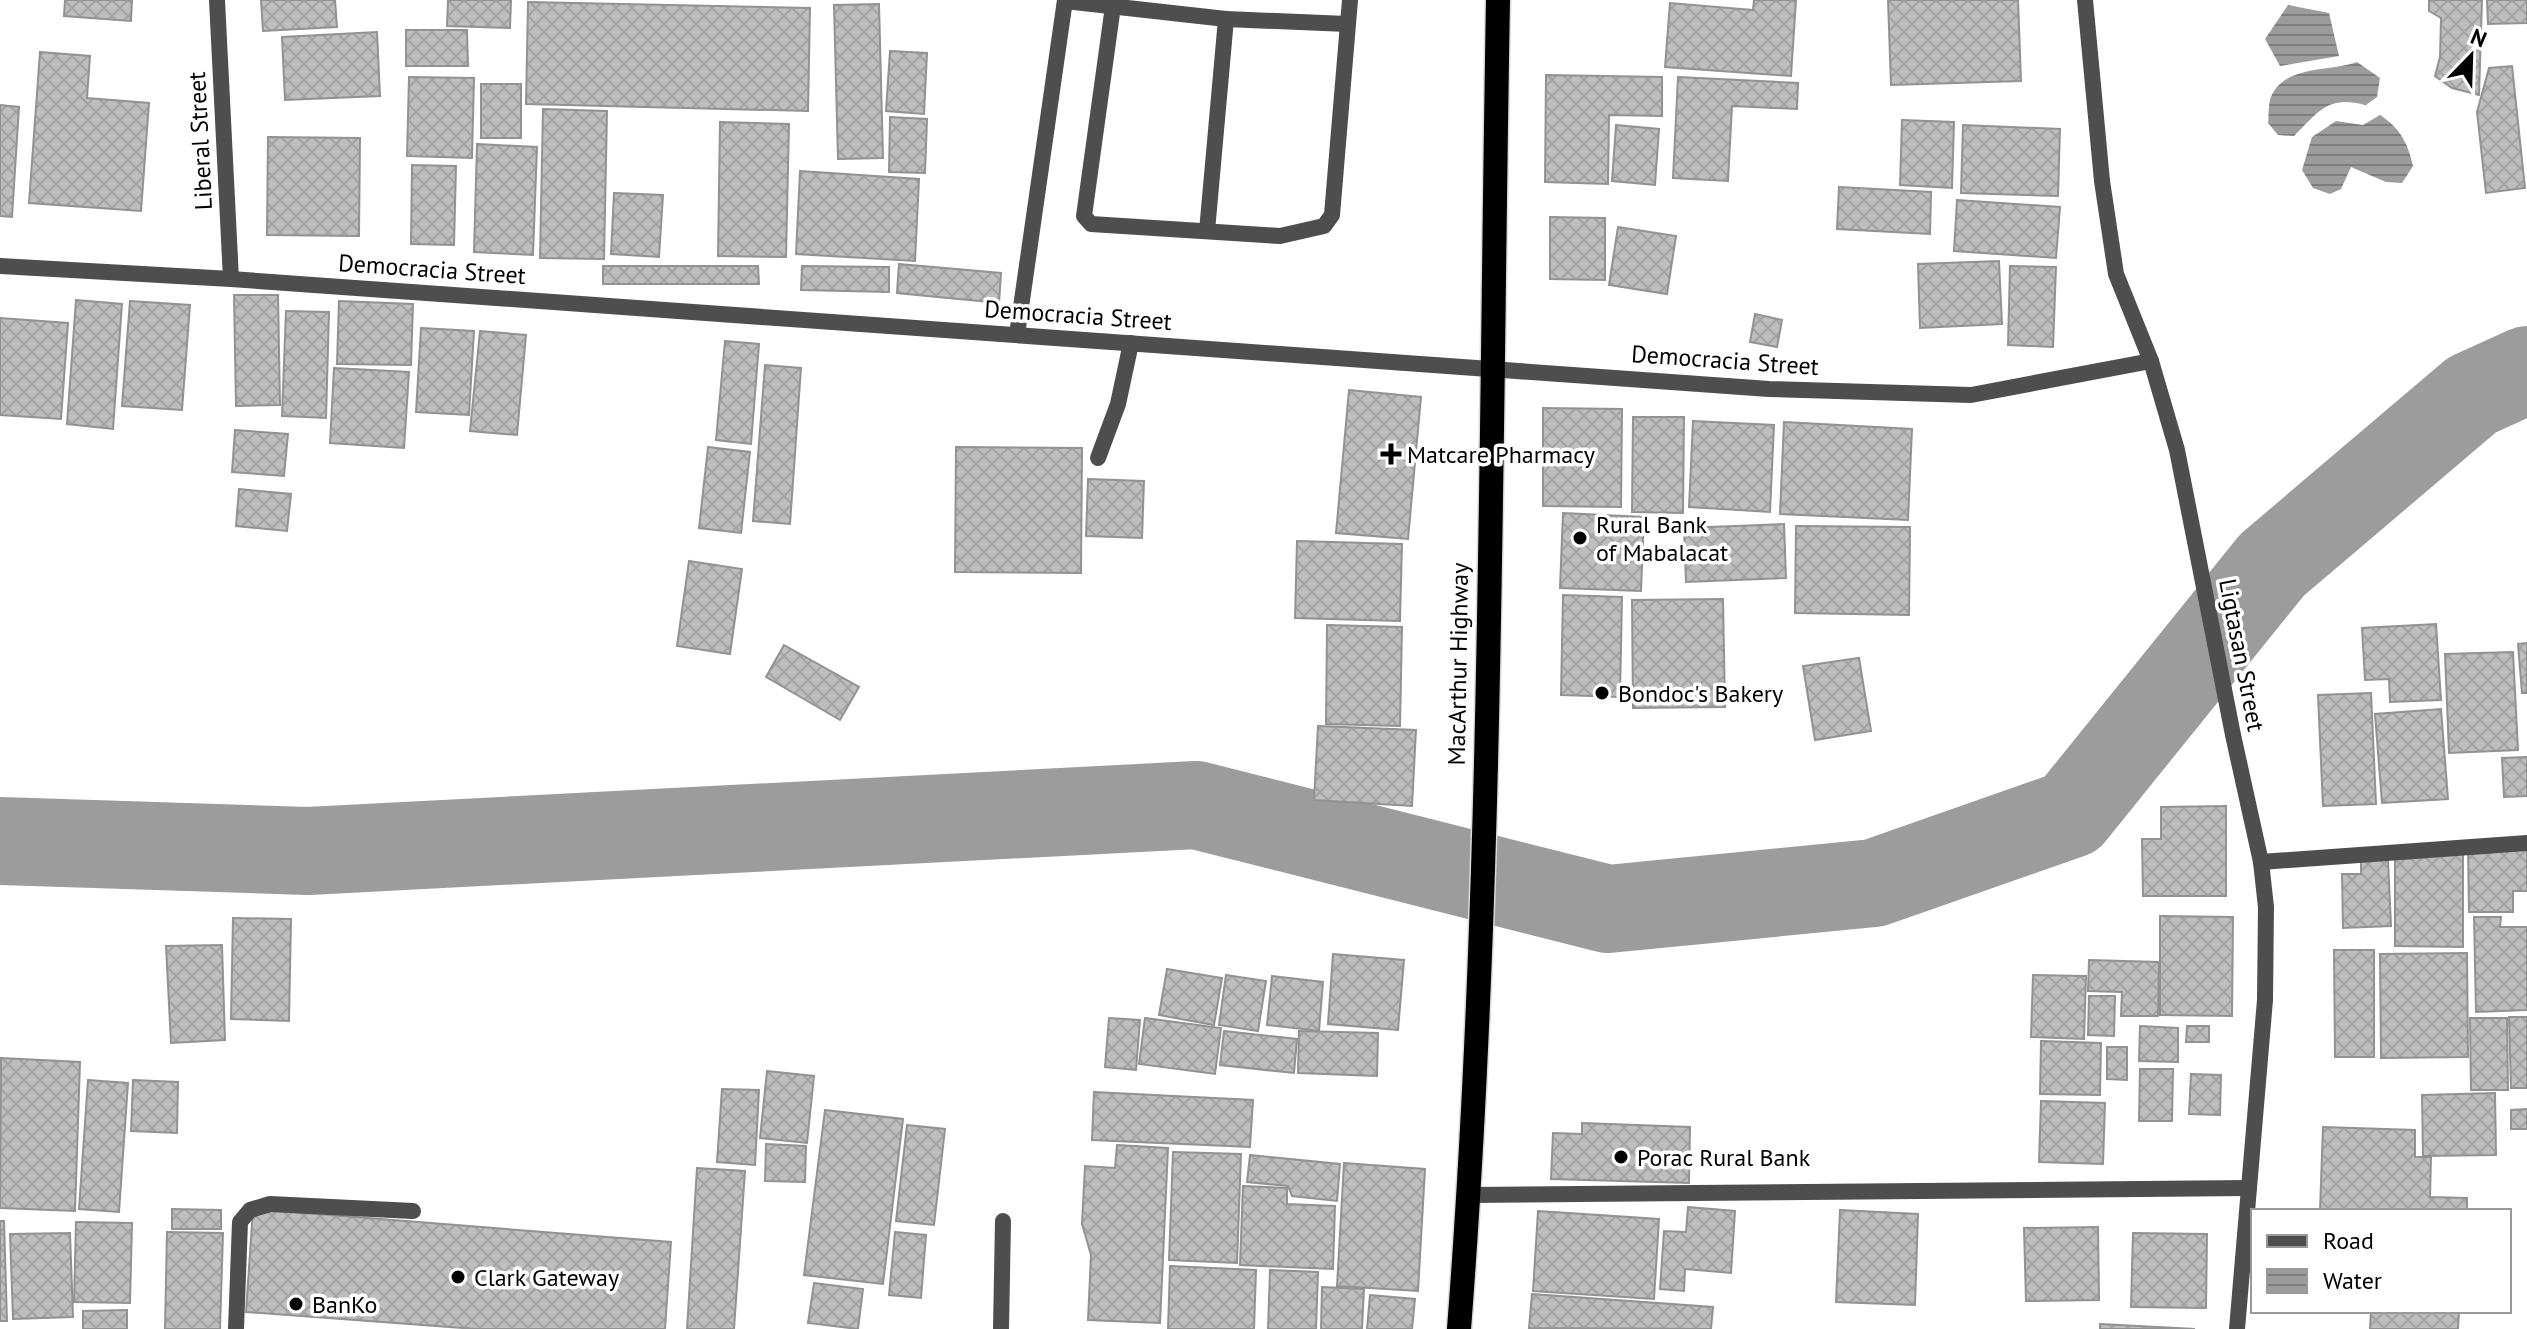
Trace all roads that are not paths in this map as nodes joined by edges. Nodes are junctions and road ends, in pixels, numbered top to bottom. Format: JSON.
{"nodes":[{"id":1,"x":217,"y":0,"type":"edge"},
{"id":2,"x":1350,"y":0,"type":"edge"},
{"id":3,"x":1498,"y":0,"type":"edge"},
{"id":4,"x":2085,"y":0,"type":"edge"},
{"id":5,"x":1065,"y":1,"type":"edge"},
{"id":6,"x":1113,"y":6,"type":"junction"},
{"id":7,"x":1226,"y":19,"type":"junction"},
{"id":8,"x":1347,"y":24,"type":"junction"},
{"id":9,"x":1207,"y":231,"type":"junction"},
{"id":10,"x":0,"y":266,"type":"edge"},
{"id":11,"x":231,"y":279,"type":"junction"},
{"id":12,"x":1017,"y":335,"type":"junction"},
{"id":13,"x":1131,"y":343,"type":"junction"},
{"id":14,"x":2151,"y":361,"type":"junction"},
{"id":15,"x":1491,"y":368,"type":"junction"},
{"id":16,"x":1098,"y":458,"type":"dead end"},
{"id":17,"x":2527,"y":843,"type":"edge"},
{"id":18,"x":2261,"y":862,"type":"junction"},
{"id":19,"x":2249,"y":1188,"type":"junction"},
{"id":20,"x":1469,"y":1195,"type":"junction"},
{"id":21,"x":413,"y":1211,"type":"dead end"},
{"id":22,"x":1003,"y":1221,"type":"dead end"},
{"id":23,"x":236,"y":1329,"type":"edge"},
{"id":24,"x":1001,"y":1329,"type":"edge"},
{"id":25,"x":1459,"y":1329,"type":"edge"},
{"id":26,"x":2237,"y":1329,"type":"edge"}],
"edges":[{"from":1,"to":11,"type":"street","name":"Liberal Street"},
{"from":2,"to":8,"type":"street"},
{"from":3,"to":15,"type":"highway","name":"MacArthur Highway"},
{"from":4,"to":14,"type":"street","name":"Ligtasan Street"},
{"from":5,"to":6,"type":"street"},
{"from":5,"to":12,"type":"street"},
{"from":6,"to":7,"type":"street"},
{"from":6,"to":9,"type":"street"},
{"from":7,"to":8,"type":"street"},
{"from":7,"to":9,"type":"street"},
{"from":8,"to":9,"type":"street"},
{"from":10,"to":11,"type":"street","name":"Democracia Street"},
{"from":11,"to":12,"type":"street","name":"Democracia Street"},
{"from":12,"to":13,"type":"street","name":"Democracia Street"},
{"from":13,"to":15,"type":"street","name":"Democracia Street"},
{"from":13,"to":16,"type":"street"},
{"from":14,"to":15,"type":"street","name":"Democracia Street"},
{"from":14,"to":18,"type":"street","name":"Ligtasan Street"},
{"from":15,"to":20,"type":"highway","name":"MacArthur Highway"},
{"from":17,"to":18,"type":"street"},
{"from":18,"to":19,"type":"street","name":"Ligtasan Street"},
{"from":19,"to":20,"type":"street"},
{"from":19,"to":26,"type":"street","name":"Ligtasan Street"},
{"from":20,"to":25,"type":"highway","name":"MacArthur Highway"},
{"from":21,"to":23,"type":"street"},
{"from":22,"to":24,"type":"street"}]}
